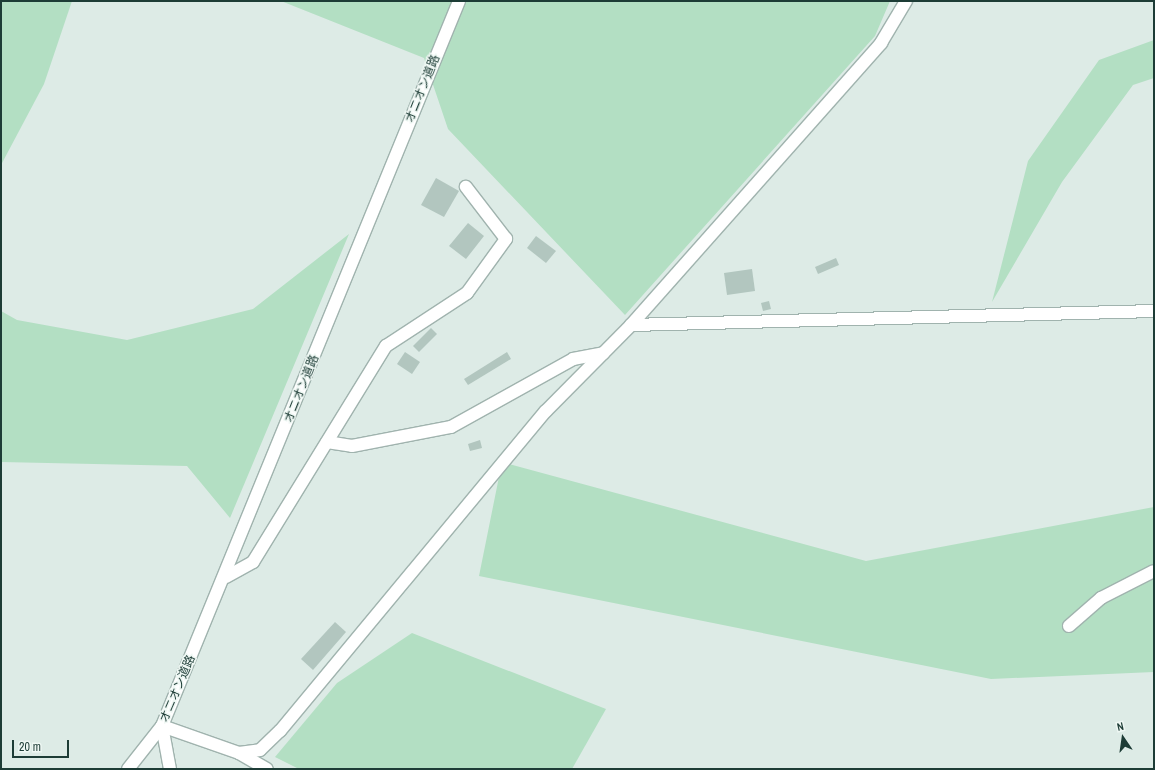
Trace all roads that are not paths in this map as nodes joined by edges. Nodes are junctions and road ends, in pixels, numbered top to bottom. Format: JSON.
{"nodes":[{"id":1,"x":459,"y":1,"type":"edge"},
{"id":2,"x":906,"y":1,"type":"edge"},
{"id":3,"x":466,"y":187,"type":"dead end"},
{"id":4,"x":1154,"y":312,"type":"edge"},
{"id":5,"x":631,"y":325,"type":"junction"},
{"id":6,"x":603,"y":353,"type":"junction"},
{"id":7,"x":327,"y":442,"type":"junction"},
{"id":8,"x":1154,"y":571,"type":"edge"},
{"id":9,"x":226,"y":577,"type":"junction"},
{"id":10,"x":1069,"y":626,"type":"dead end"},
{"id":11,"x":162,"y":726,"type":"junction"},
{"id":12,"x":239,"y":753,"type":"junction"},
{"id":13,"x":128,"y":769,"type":"edge"},
{"id":14,"x":170,"y":769,"type":"edge"},
{"id":15,"x":267,"y":769,"type":"edge"}],
"edges":[{"from":1,"to":9,"type":"street","name":"オニオン道路"},
{"from":2,"to":5,"type":"street"},
{"from":3,"to":7,"type":"street"},
{"from":4,"to":5,"type":"street"},
{"from":5,"to":6,"type":"street"},
{"from":6,"to":7,"type":"street"},
{"from":6,"to":12,"type":"street"},
{"from":7,"to":9,"type":"street"},
{"from":8,"to":10,"type":"street"},
{"from":9,"to":11,"type":"street","name":"オニオン道路"},
{"from":11,"to":12,"type":"street"},
{"from":11,"to":13,"type":"street","name":"オニオン道路"},
{"from":11,"to":14,"type":"street"},
{"from":12,"to":15,"type":"street"}]}
